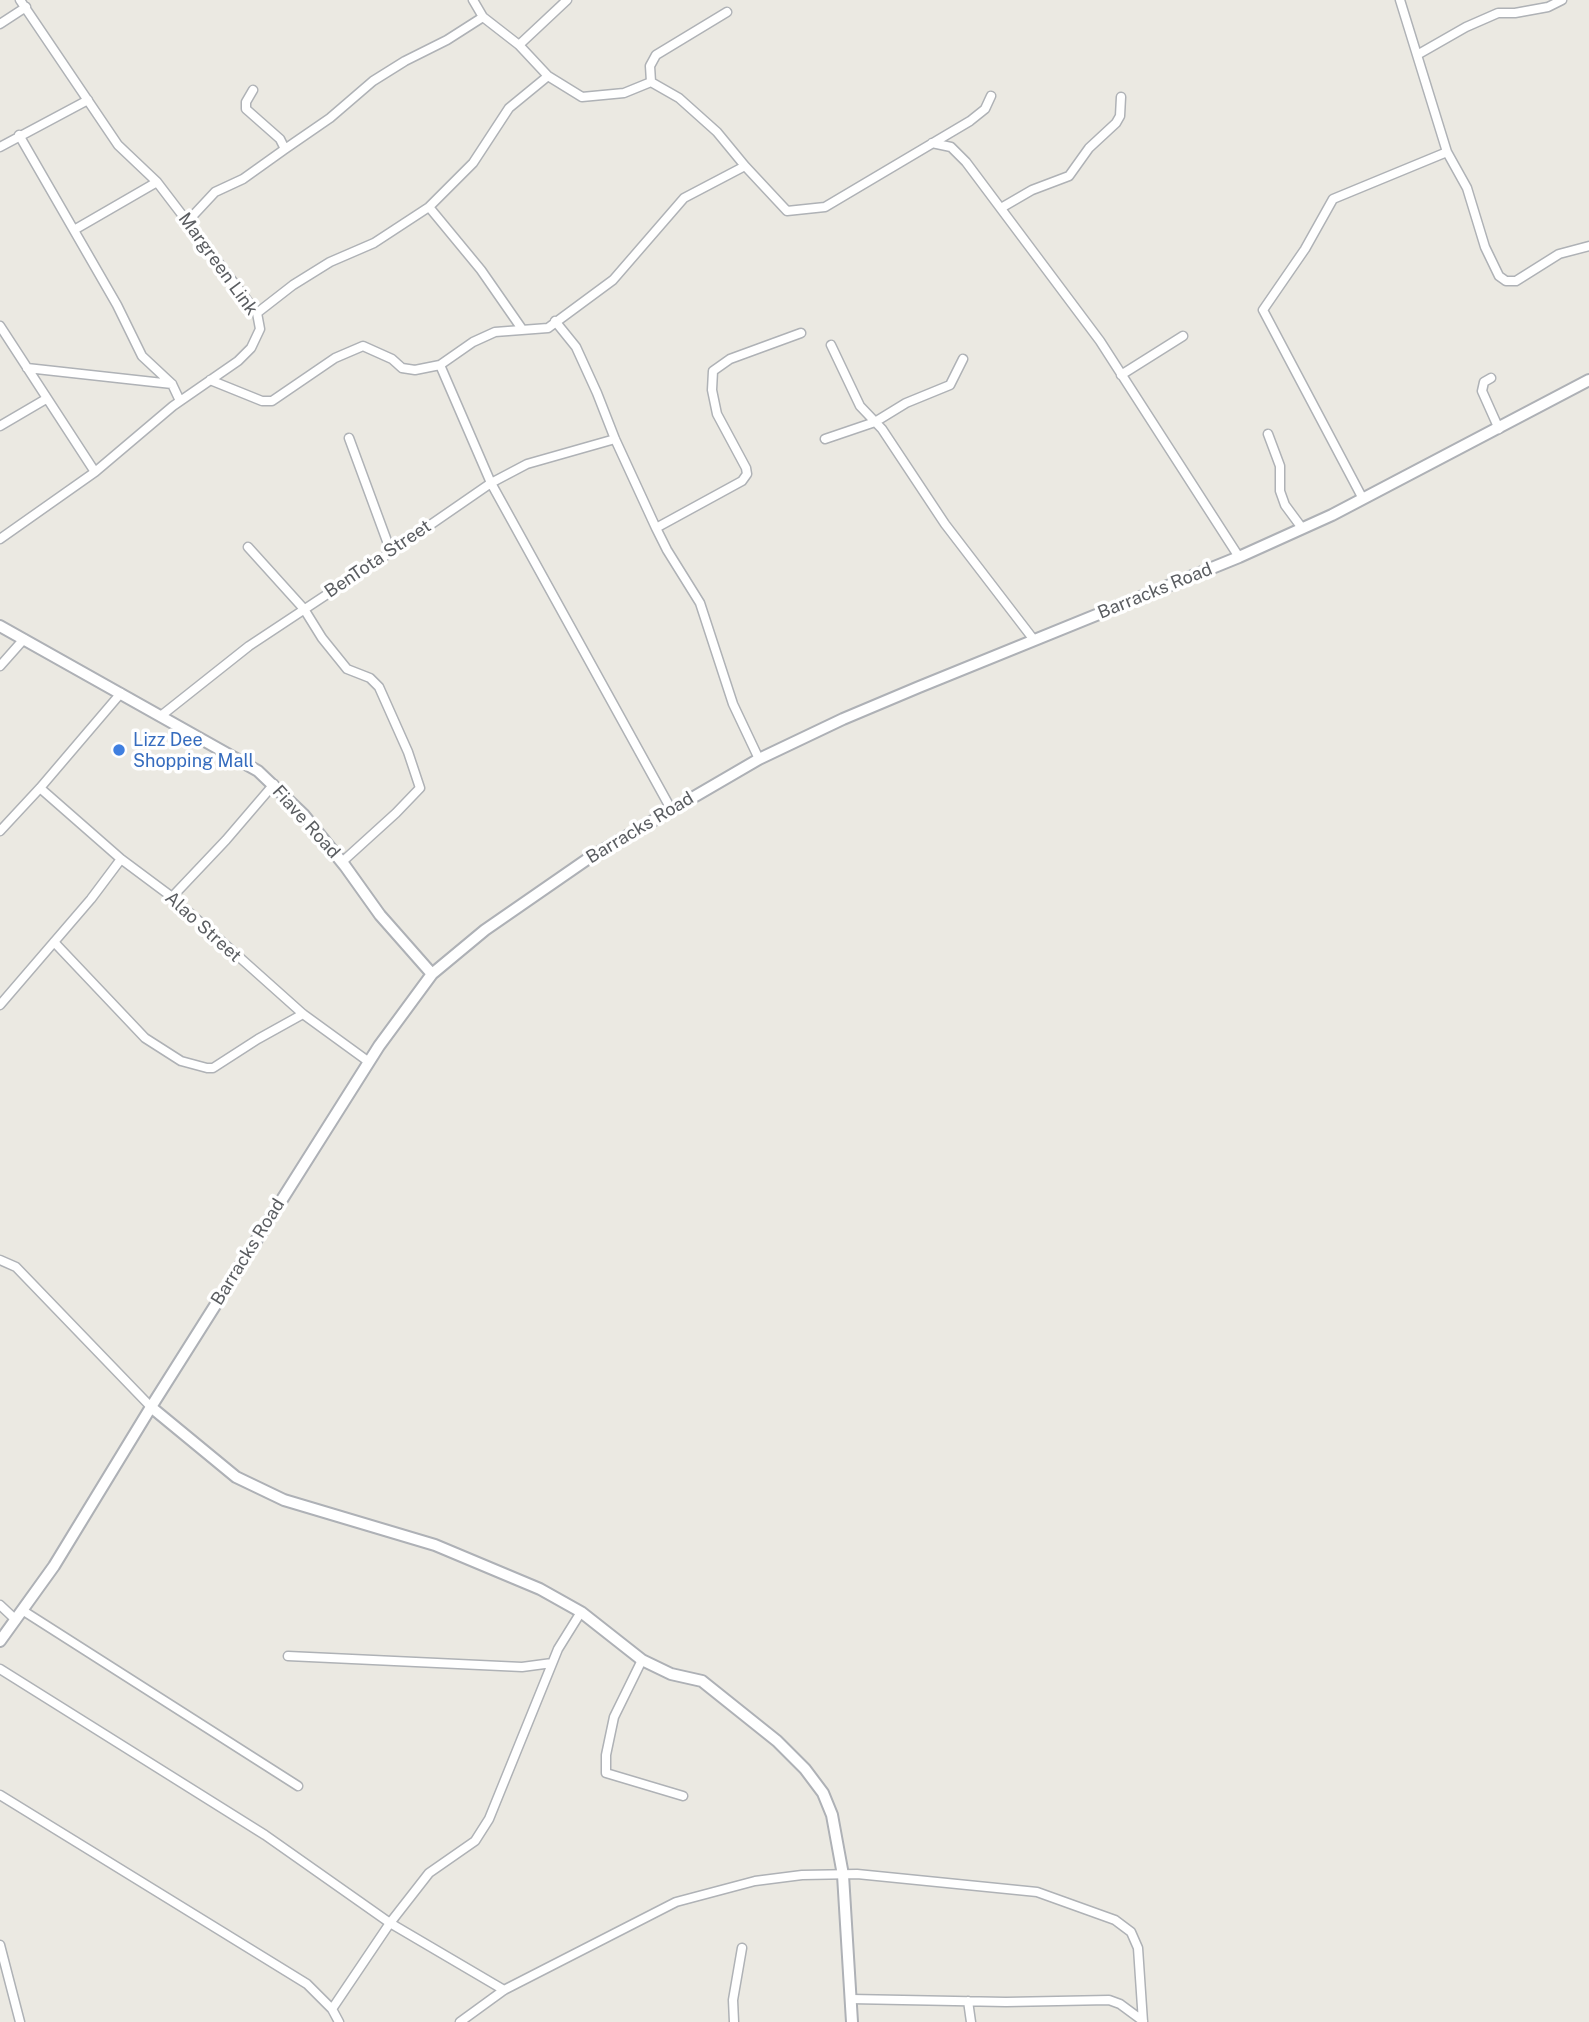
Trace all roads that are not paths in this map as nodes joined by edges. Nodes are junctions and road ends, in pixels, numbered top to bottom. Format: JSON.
{"nodes":[{"id":1,"x":473,"y":0,"type":"edge"},
{"id":2,"x":567,"y":0,"type":"edge"},
{"id":3,"x":1400,"y":0,"type":"edge"},
{"id":4,"x":1562,"y":0,"type":"edge"},
{"id":5,"x":23,"y":4,"type":"edge"},
{"id":6,"x":727,"y":12,"type":"dead end"},
{"id":7,"x":483,"y":17,"type":"junction"},
{"id":8,"x":0,"y":24,"type":"edge"},
{"id":9,"x":519,"y":44,"type":"junction"},
{"id":10,"x":1417,"y":55,"type":"junction"},
{"id":11,"x":548,"y":76,"type":"junction"},
{"id":12,"x":651,"y":82,"type":"junction"},
{"id":13,"x":253,"y":90,"type":"dead end"},
{"id":14,"x":991,"y":96,"type":"dead end"},
{"id":15,"x":1121,"y":97,"type":"dead end"},
{"id":16,"x":88,"y":100,"type":"junction"},
{"id":17,"x":19,"y":135,"type":"junction"},
{"id":18,"x":932,"y":143,"type":"junction"},
{"id":19,"x":0,"y":146,"type":"edge"},
{"id":20,"x":285,"y":149,"type":"junction"},
{"id":21,"x":1447,"y":152,"type":"junction"},
{"id":22,"x":745,"y":166,"type":"junction"},
{"id":23,"x":157,"y":182,"type":"junction"},
{"id":24,"x":429,"y":207,"type":"junction"},
{"id":25,"x":1001,"y":208,"type":"junction"},
{"id":26,"x":187,"y":222,"type":"junction"},
{"id":27,"x":74,"y":230,"type":"junction"},
{"id":28,"x":1589,"y":246,"type":"edge"},
{"id":29,"x":257,"y":313,"type":"junction"},
{"id":30,"x":555,"y":321,"type":"junction"},
{"id":31,"x":0,"y":326,"type":"edge"},
{"id":32,"x":522,"y":329,"type":"junction"},
{"id":33,"x":801,"y":333,"type":"dead end"},
{"id":34,"x":1184,"y":336,"type":"dead end"},
{"id":35,"x":831,"y":345,"type":"dead end"},
{"id":36,"x":963,"y":359,"type":"dead end"},
{"id":37,"x":440,"y":365,"type":"junction"},
{"id":38,"x":27,"y":368,"type":"junction"},
{"id":39,"x":1121,"y":375,"type":"junction"},
{"id":40,"x":1491,"y":378,"type":"dead end"},
{"id":41,"x":210,"y":380,"type":"junction"},
{"id":42,"x":1589,"y":380,"type":"edge"},
{"id":43,"x":172,"y":384,"type":"junction"},
{"id":44,"x":46,"y":399,"type":"junction"},
{"id":45,"x":180,"y":401,"type":"junction"},
{"id":46,"x":875,"y":422,"type":"junction"},
{"id":47,"x":0,"y":426,"type":"edge"},
{"id":48,"x":1499,"y":429,"type":"junction"},
{"id":49,"x":1268,"y":434,"type":"dead end"},
{"id":50,"x":349,"y":438,"type":"dead end"},
{"id":51,"x":615,"y":439,"type":"junction"},
{"id":52,"x":825,"y":439,"type":"dead end"},
{"id":53,"x":95,"y":472,"type":"junction"},
{"id":54,"x":491,"y":483,"type":"junction"},
{"id":55,"x":1363,"y":499,"type":"junction"},
{"id":56,"x":656,"y":528,"type":"junction"},
{"id":57,"x":1302,"y":528,"type":"junction"},
{"id":58,"x":0,"y":539,"type":"edge"},
{"id":59,"x":248,"y":547,"type":"dead end"},
{"id":60,"x":391,"y":552,"type":"junction"},
{"id":61,"x":1239,"y":557,"type":"junction"},
{"id":62,"x":304,"y":608,"type":"junction"},
{"id":63,"x":0,"y":625,"type":"edge"},
{"id":64,"x":24,"y":639,"type":"junction"},
{"id":65,"x":1034,"y":640,"type":"junction"},
{"id":66,"x":0,"y":666,"type":"edge"},
{"id":67,"x":121,"y":693,"type":"junction"},
{"id":68,"x":162,"y":715,"type":"junction"},
{"id":69,"x":759,"y":760,"type":"junction"},
{"id":70,"x":274,"y":784,"type":"junction"},
{"id":71,"x":40,"y":788,"type":"junction"},
{"id":72,"x":671,"y":809,"type":"junction"},
{"id":73,"x":0,"y":831,"type":"edge"},
{"id":74,"x":121,"y":859,"type":"junction"},
{"id":75,"x":342,"y":862,"type":"junction"},
{"id":76,"x":172,"y":897,"type":"junction"},
{"id":77,"x":54,"y":942,"type":"junction"},
{"id":78,"x":432,"y":974,"type":"junction"},
{"id":79,"x":0,"y":1005,"type":"edge"},
{"id":80,"x":303,"y":1014,"type":"junction"},
{"id":81,"x":369,"y":1062,"type":"junction"},
{"id":82,"x":0,"y":1260,"type":"edge"},
{"id":83,"x":151,"y":1407,"type":"junction"},
{"id":84,"x":0,"y":1605,"type":"edge"},
{"id":85,"x":581,"y":1612,"type":"junction"},
{"id":86,"x":19,"y":1615,"type":"junction"},
{"id":87,"x":0,"y":1641,"type":"edge"},
{"id":88,"x":289,"y":1656,"type":"dead end"},
{"id":89,"x":642,"y":1660,"type":"junction"},
{"id":90,"x":552,"y":1663,"type":"junction"},
{"id":91,"x":0,"y":1669,"type":"edge"},
{"id":92,"x":298,"y":1786,"type":"dead end"},
{"id":93,"x":0,"y":1795,"type":"edge"},
{"id":94,"x":683,"y":1796,"type":"dead end"},
{"id":95,"x":844,"y":1875,"type":"junction"},
{"id":96,"x":390,"y":1923,"type":"junction"},
{"id":97,"x":0,"y":1945,"type":"edge"},
{"id":98,"x":742,"y":1948,"type":"dead end"},
{"id":99,"x":504,"y":1990,"type":"junction"},
{"id":100,"x":851,"y":1999,"type":"junction"},
{"id":101,"x":968,"y":2001,"type":"junction"},
{"id":102,"x":332,"y":2009,"type":"junction"},
{"id":103,"x":1143,"y":2021,"type":"edge"},
{"id":104,"x":20,"y":2022,"type":"edge"},
{"id":105,"x":340,"y":2022,"type":"edge"},
{"id":106,"x":460,"y":2022,"type":"edge"},
{"id":107,"x":733,"y":2022,"type":"edge"},
{"id":108,"x":852,"y":2022,"type":"edge"},
{"id":109,"x":971,"y":2022,"type":"edge"}],
"edges":[{"from":1,"to":7,"type":"street"},
{"from":2,"to":9,"type":"street"},
{"from":3,"to":10,"type":"street"},
{"from":4,"to":10,"type":"street"},
{"from":5,"to":8,"type":"street"},
{"from":5,"to":16,"type":"street","name":"Margreen Link"},
{"from":6,"to":12,"type":"street"},
{"from":7,"to":9,"type":"street"},
{"from":7,"to":20,"type":"street"},
{"from":9,"to":11,"type":"street"},
{"from":10,"to":21,"type":"street"},
{"from":11,"to":12,"type":"street"},
{"from":11,"to":24,"type":"street"},
{"from":12,"to":22,"type":"street"},
{"from":13,"to":20,"type":"street"},
{"from":14,"to":18,"type":"street"},
{"from":15,"to":25,"type":"street"},
{"from":16,"to":17,"type":"street"},
{"from":16,"to":23,"type":"street","name":"Margreen Link"},
{"from":17,"to":19,"type":"street"},
{"from":17,"to":27,"type":"street"},
{"from":18,"to":22,"type":"street"},
{"from":18,"to":25,"type":"street"},
{"from":20,"to":26,"type":"street"},
{"from":21,"to":28,"type":"street"},
{"from":21,"to":55,"type":"street"},
{"from":22,"to":30,"type":"street"},
{"from":23,"to":26,"type":"street","name":"Margreen Link"},
{"from":23,"to":27,"type":"street"},
{"from":24,"to":29,"type":"street"},
{"from":24,"to":32,"type":"street"},
{"from":25,"to":39,"type":"street"},
{"from":26,"to":29,"type":"street","name":"Margreen Link"},
{"from":27,"to":43,"type":"street"},
{"from":29,"to":41,"type":"street","name":"Margreen Link"},
{"from":30,"to":32,"type":"street"},
{"from":30,"to":51,"type":"street"},
{"from":31,"to":38,"type":"street"},
{"from":32,"to":37,"type":"street"},
{"from":33,"to":56,"type":"street"},
{"from":34,"to":39,"type":"street"},
{"from":35,"to":46,"type":"street"},
{"from":36,"to":46,"type":"street"},
{"from":37,"to":41,"type":"street"},
{"from":37,"to":54,"type":"street"},
{"from":38,"to":43,"type":"street"},
{"from":38,"to":44,"type":"street"},
{"from":39,"to":61,"type":"street"},
{"from":40,"to":48,"type":"street"},
{"from":41,"to":45,"type":"street","name":"Margreen Link"},
{"from":42,"to":48,"type":"street","name":"Barracks Road"},
{"from":43,"to":45,"type":"street"},
{"from":44,"to":47,"type":"street"},
{"from":44,"to":53,"type":"street"},
{"from":45,"to":53,"type":"street","name":"Margreen Link"},
{"from":46,"to":52,"type":"street"},
{"from":46,"to":65,"type":"street"},
{"from":48,"to":55,"type":"street","name":"Barracks Road"},
{"from":49,"to":57,"type":"street"},
{"from":50,"to":60,"type":"street"},
{"from":51,"to":54,"type":"street","name":"BenTota Street"},
{"from":51,"to":56,"type":"street"},
{"from":53,"to":58,"type":"street","name":"Margreen Link"},
{"from":54,"to":60,"type":"street","name":"BenTota Street"},
{"from":54,"to":72,"type":"street"},
{"from":55,"to":57,"type":"street","name":"Barracks Road"},
{"from":56,"to":69,"type":"street"},
{"from":57,"to":61,"type":"street","name":"Barracks Road"},
{"from":59,"to":62,"type":"street"},
{"from":60,"to":62,"type":"street","name":"BenTota Street"},
{"from":61,"to":65,"type":"street","name":"Barracks Road"},
{"from":62,"to":68,"type":"street","name":"BenTota Street"},
{"from":62,"to":75,"type":"street"},
{"from":63,"to":64,"type":"street","name":"Fiave Road"},
{"from":64,"to":66,"type":"street"},
{"from":64,"to":67,"type":"street","name":"Fiave Road"},
{"from":65,"to":69,"type":"street","name":"Barracks Road"},
{"from":67,"to":68,"type":"street","name":"Fiave Road"},
{"from":67,"to":71,"type":"street"},
{"from":68,"to":70,"type":"street","name":"Fiave Road"},
{"from":69,"to":72,"type":"street","name":"Barracks Road"},
{"from":70,"to":75,"type":"street","name":"Fiave Road"},
{"from":70,"to":76,"type":"street"},
{"from":71,"to":73,"type":"street"},
{"from":71,"to":74,"type":"street","name":"Alao Street"},
{"from":72,"to":78,"type":"street","name":"Barracks Road"},
{"from":74,"to":76,"type":"street","name":"Alao Street"},
{"from":74,"to":77,"type":"street"},
{"from":75,"to":78,"type":"street","name":"Fiave Road"},
{"from":76,"to":80,"type":"street","name":"Alao Street"},
{"from":77,"to":79,"type":"street"},
{"from":77,"to":80,"type":"street"},
{"from":78,"to":81,"type":"street","name":"Barracks Road"},
{"from":80,"to":81,"type":"street","name":"Alao Street"},
{"from":81,"to":83,"type":"street","name":"Barracks Road"},
{"from":82,"to":83,"type":"street"},
{"from":83,"to":85,"type":"street"},
{"from":83,"to":86,"type":"street","name":"Barracks Road"},
{"from":84,"to":86,"type":"street"},
{"from":85,"to":89,"type":"street"},
{"from":85,"to":90,"type":"street"},
{"from":86,"to":87,"type":"street","name":"Barracks Road"},
{"from":86,"to":92,"type":"street"},
{"from":88,"to":90,"type":"street"},
{"from":89,"to":94,"type":"street"},
{"from":89,"to":95,"type":"street"},
{"from":90,"to":96,"type":"street"},
{"from":91,"to":96,"type":"street"},
{"from":93,"to":102,"type":"street"},
{"from":95,"to":99,"type":"street"},
{"from":95,"to":100,"type":"street"},
{"from":95,"to":103,"type":"street"},
{"from":96,"to":99,"type":"street"},
{"from":96,"to":102,"type":"street"},
{"from":97,"to":104,"type":"street"},
{"from":98,"to":107,"type":"street"},
{"from":99,"to":106,"type":"street"},
{"from":100,"to":101,"type":"street"},
{"from":100,"to":108,"type":"street"},
{"from":101,"to":103,"type":"street"},
{"from":101,"to":109,"type":"street"},
{"from":102,"to":105,"type":"street"}]}
